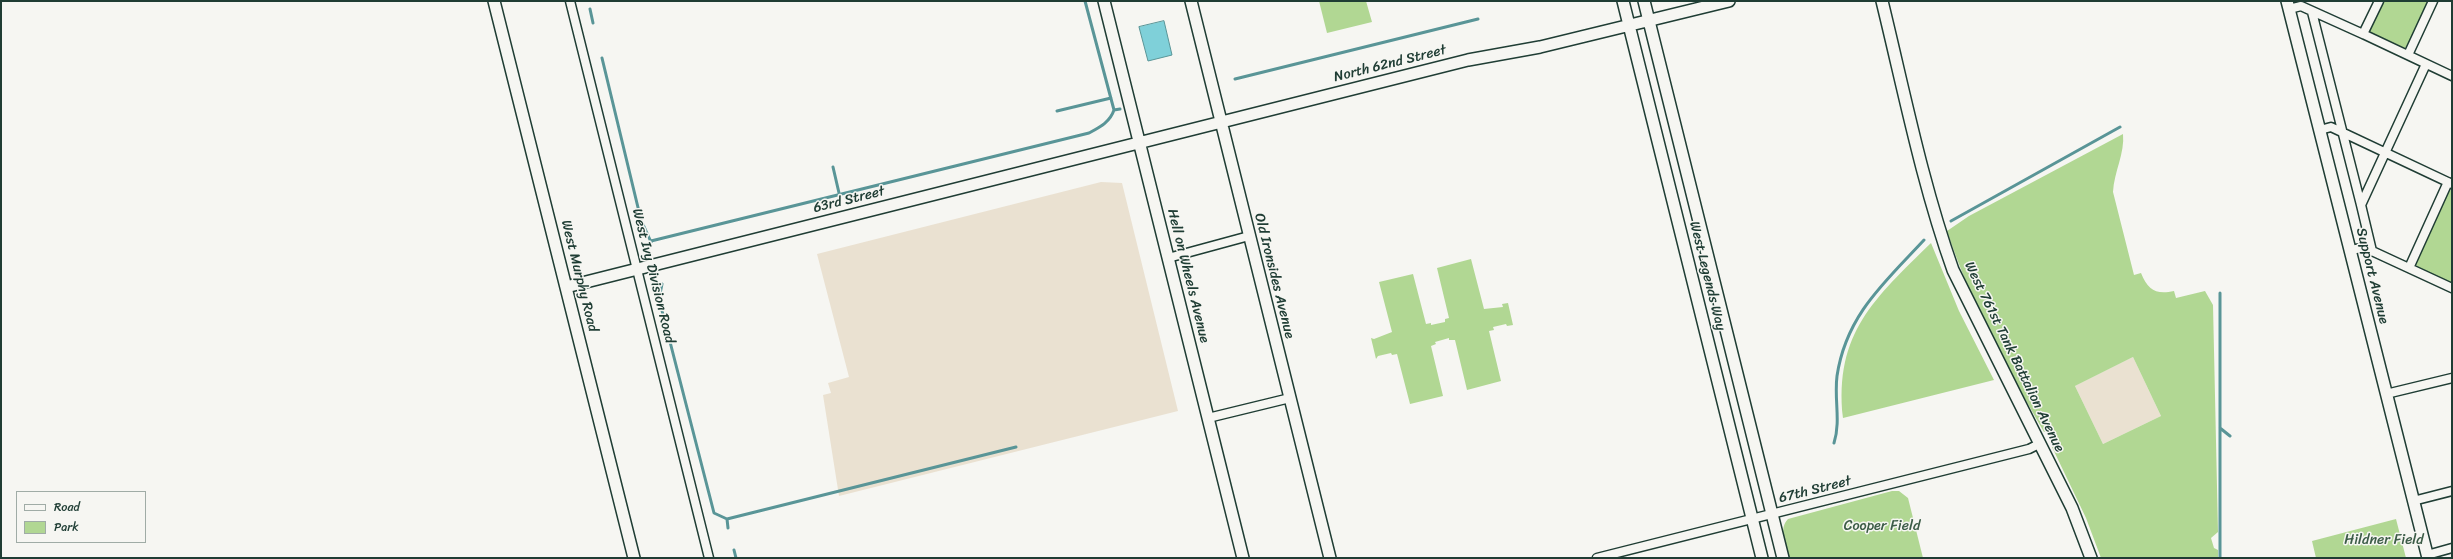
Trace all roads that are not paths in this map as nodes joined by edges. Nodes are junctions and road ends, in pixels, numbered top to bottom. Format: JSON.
{"nodes":[{"id":1,"x":494,"y":1,"type":"edge"},
{"id":2,"x":570,"y":1,"type":"edge"},
{"id":3,"x":1104,"y":1,"type":"edge"},
{"id":4,"x":1191,"y":1,"type":"edge"},
{"id":5,"x":1623,"y":1,"type":"edge"},
{"id":6,"x":1644,"y":1,"type":"edge"},
{"id":7,"x":1729,"y":1,"type":"edge"},
{"id":8,"x":1882,"y":1,"type":"edge"},
{"id":9,"x":2379,"y":1,"type":"edge"},
{"id":10,"x":2433,"y":1,"type":"edge"},
{"id":11,"x":2288,"y":5,"type":"edge"},
{"id":12,"x":2312,"y":12,"type":"junction"},
{"id":13,"x":1649,"y":21,"type":"junction"},
{"id":14,"x":1629,"y":26,"type":"junction"},
{"id":15,"x":2363,"y":34,"type":"junction"},
{"id":16,"x":2408,"y":55,"type":"junction"},
{"id":17,"x":2426,"y":64,"type":"junction"},
{"id":18,"x":2452,"y":76,"type":"edge"},
{"id":19,"x":1221,"y":123,"type":"junction"},
{"id":20,"x":2320,"y":130,"type":"junction"},
{"id":21,"x":2343,"y":133,"type":"junction"},
{"id":22,"x":1140,"y":144,"type":"junction"},
{"id":23,"x":2385,"y":152,"type":"junction"},
{"id":24,"x":2450,"y":183,"type":"edge"},
{"id":25,"x":2361,"y":205,"type":"junction"},
{"id":26,"x":1249,"y":236,"type":"junction"},
{"id":27,"x":2350,"y":250,"type":"junction"},
{"id":28,"x":2372,"y":251,"type":"junction"},
{"id":29,"x":1168,"y":258,"type":"junction"},
{"id":30,"x":638,"y":268,"type":"junction"},
{"id":31,"x":2409,"y":268,"type":"junction"},
{"id":32,"x":566,"y":287,"type":"junction"},
{"id":33,"x":2452,"y":288,"type":"edge"},
{"id":34,"x":2452,"y":378,"type":"edge"},
{"id":35,"x":2386,"y":394,"type":"junction"},
{"id":36,"x":1290,"y":398,"type":"junction"},
{"id":37,"x":1208,"y":418,"type":"junction"},
{"id":38,"x":2040,"y":444,"type":"junction"},
{"id":39,"x":2452,"y":491,"type":"edge"},
{"id":40,"x":2413,"y":501,"type":"junction"},
{"id":41,"x":1772,"y":514,"type":"junction"},
{"id":42,"x":1752,"y":519,"type":"junction"},
{"id":43,"x":2452,"y":548,"type":"edge"},
{"id":44,"x":2427,"y":556,"type":"edge"},
{"id":45,"x":634,"y":558,"type":"edge"},
{"id":46,"x":709,"y":558,"type":"edge"},
{"id":47,"x":1243,"y":558,"type":"edge"},
{"id":48,"x":1330,"y":558,"type":"edge"},
{"id":49,"x":1597,"y":558,"type":"edge"},
{"id":50,"x":1762,"y":558,"type":"edge"},
{"id":51,"x":1783,"y":558,"type":"edge"},
{"id":52,"x":2091,"y":558,"type":"edge"}],
"edges":[{"from":1,"to":32,"type":"street","name":"West Murphy Road"},
{"from":2,"to":30,"type":"street","name":"West Ivy Division Road"},
{"from":3,"to":22,"type":"street","name":"Hell on Wheels Avenue"},
{"from":4,"to":19,"type":"street","name":"Old Ironsides Avenue"},
{"from":5,"to":14,"type":"street","name":"West Legends Way"},
{"from":6,"to":13,"type":"street","name":"West Legends Way"},
{"from":7,"to":13,"type":"street","name":"North 62nd Street"},
{"from":8,"to":38,"type":"street","name":"West 761st Tank Battalion Avenue"},
{"from":9,"to":15,"type":"street"},
{"from":10,"to":16,"type":"street"},
{"from":11,"to":12,"type":"street"},
{"from":11,"to":20,"type":"street","name":"Support Avenue"},
{"from":12,"to":15,"type":"street"},
{"from":12,"to":21,"type":"street"},
{"from":13,"to":14,"type":"street","name":"North 62nd Street"},
{"from":13,"to":41,"type":"street","name":"West Legends Way"},
{"from":14,"to":19,"type":"street","name":"North 62nd Street"},
{"from":14,"to":42,"type":"street","name":"West Legends Way"},
{"from":15,"to":16,"type":"street"},
{"from":16,"to":17,"type":"street"},
{"from":17,"to":18,"type":"street"},
{"from":17,"to":23,"type":"street"},
{"from":19,"to":22,"type":"street","name":"North 62nd Street"},
{"from":19,"to":26,"type":"street","name":"Old Ironsides Avenue"},
{"from":20,"to":21,"type":"street"},
{"from":20,"to":27,"type":"street","name":"Support Avenue"},
{"from":21,"to":23,"type":"street"},
{"from":21,"to":25,"type":"street"},
{"from":22,"to":29,"type":"street","name":"Hell on Wheels Avenue"},
{"from":22,"to":30,"type":"street","name":"63rd Street"},
{"from":23,"to":24,"type":"street"},
{"from":23,"to":25,"type":"street"},
{"from":24,"to":31,"type":"street"},
{"from":25,"to":28,"type":"street"},
{"from":26,"to":29,"type":"street"},
{"from":26,"to":36,"type":"street","name":"Old Ironsides Avenue"},
{"from":27,"to":28,"type":"street"},
{"from":27,"to":35,"type":"street","name":"Support Avenue"},
{"from":28,"to":31,"type":"street"},
{"from":29,"to":37,"type":"street","name":"Hell on Wheels Avenue"},
{"from":30,"to":32,"type":"street","name":"63rd Street"},
{"from":30,"to":46,"type":"street","name":"West Ivy Division Road"},
{"from":31,"to":33,"type":"street"},
{"from":32,"to":45,"type":"street","name":"West Murphy Road"},
{"from":34,"to":35,"type":"street"},
{"from":35,"to":40,"type":"street","name":"Support Avenue"},
{"from":36,"to":37,"type":"street"},
{"from":36,"to":48,"type":"street","name":"Old Ironsides Avenue"},
{"from":37,"to":47,"type":"street","name":"Hell on Wheels Avenue"},
{"from":38,"to":41,"type":"street","name":"67th Street"},
{"from":38,"to":52,"type":"street","name":"West 761st Tank Battalion Avenue"},
{"from":39,"to":40,"type":"street"},
{"from":40,"to":44,"type":"street","name":"Support Avenue"},
{"from":41,"to":42,"type":"street","name":"67th Street"},
{"from":41,"to":51,"type":"street","name":"West Legends Way"},
{"from":42,"to":49,"type":"street","name":"67th Street"},
{"from":42,"to":50,"type":"street","name":"West Legends Way"},
{"from":43,"to":44,"type":"street"}]}
